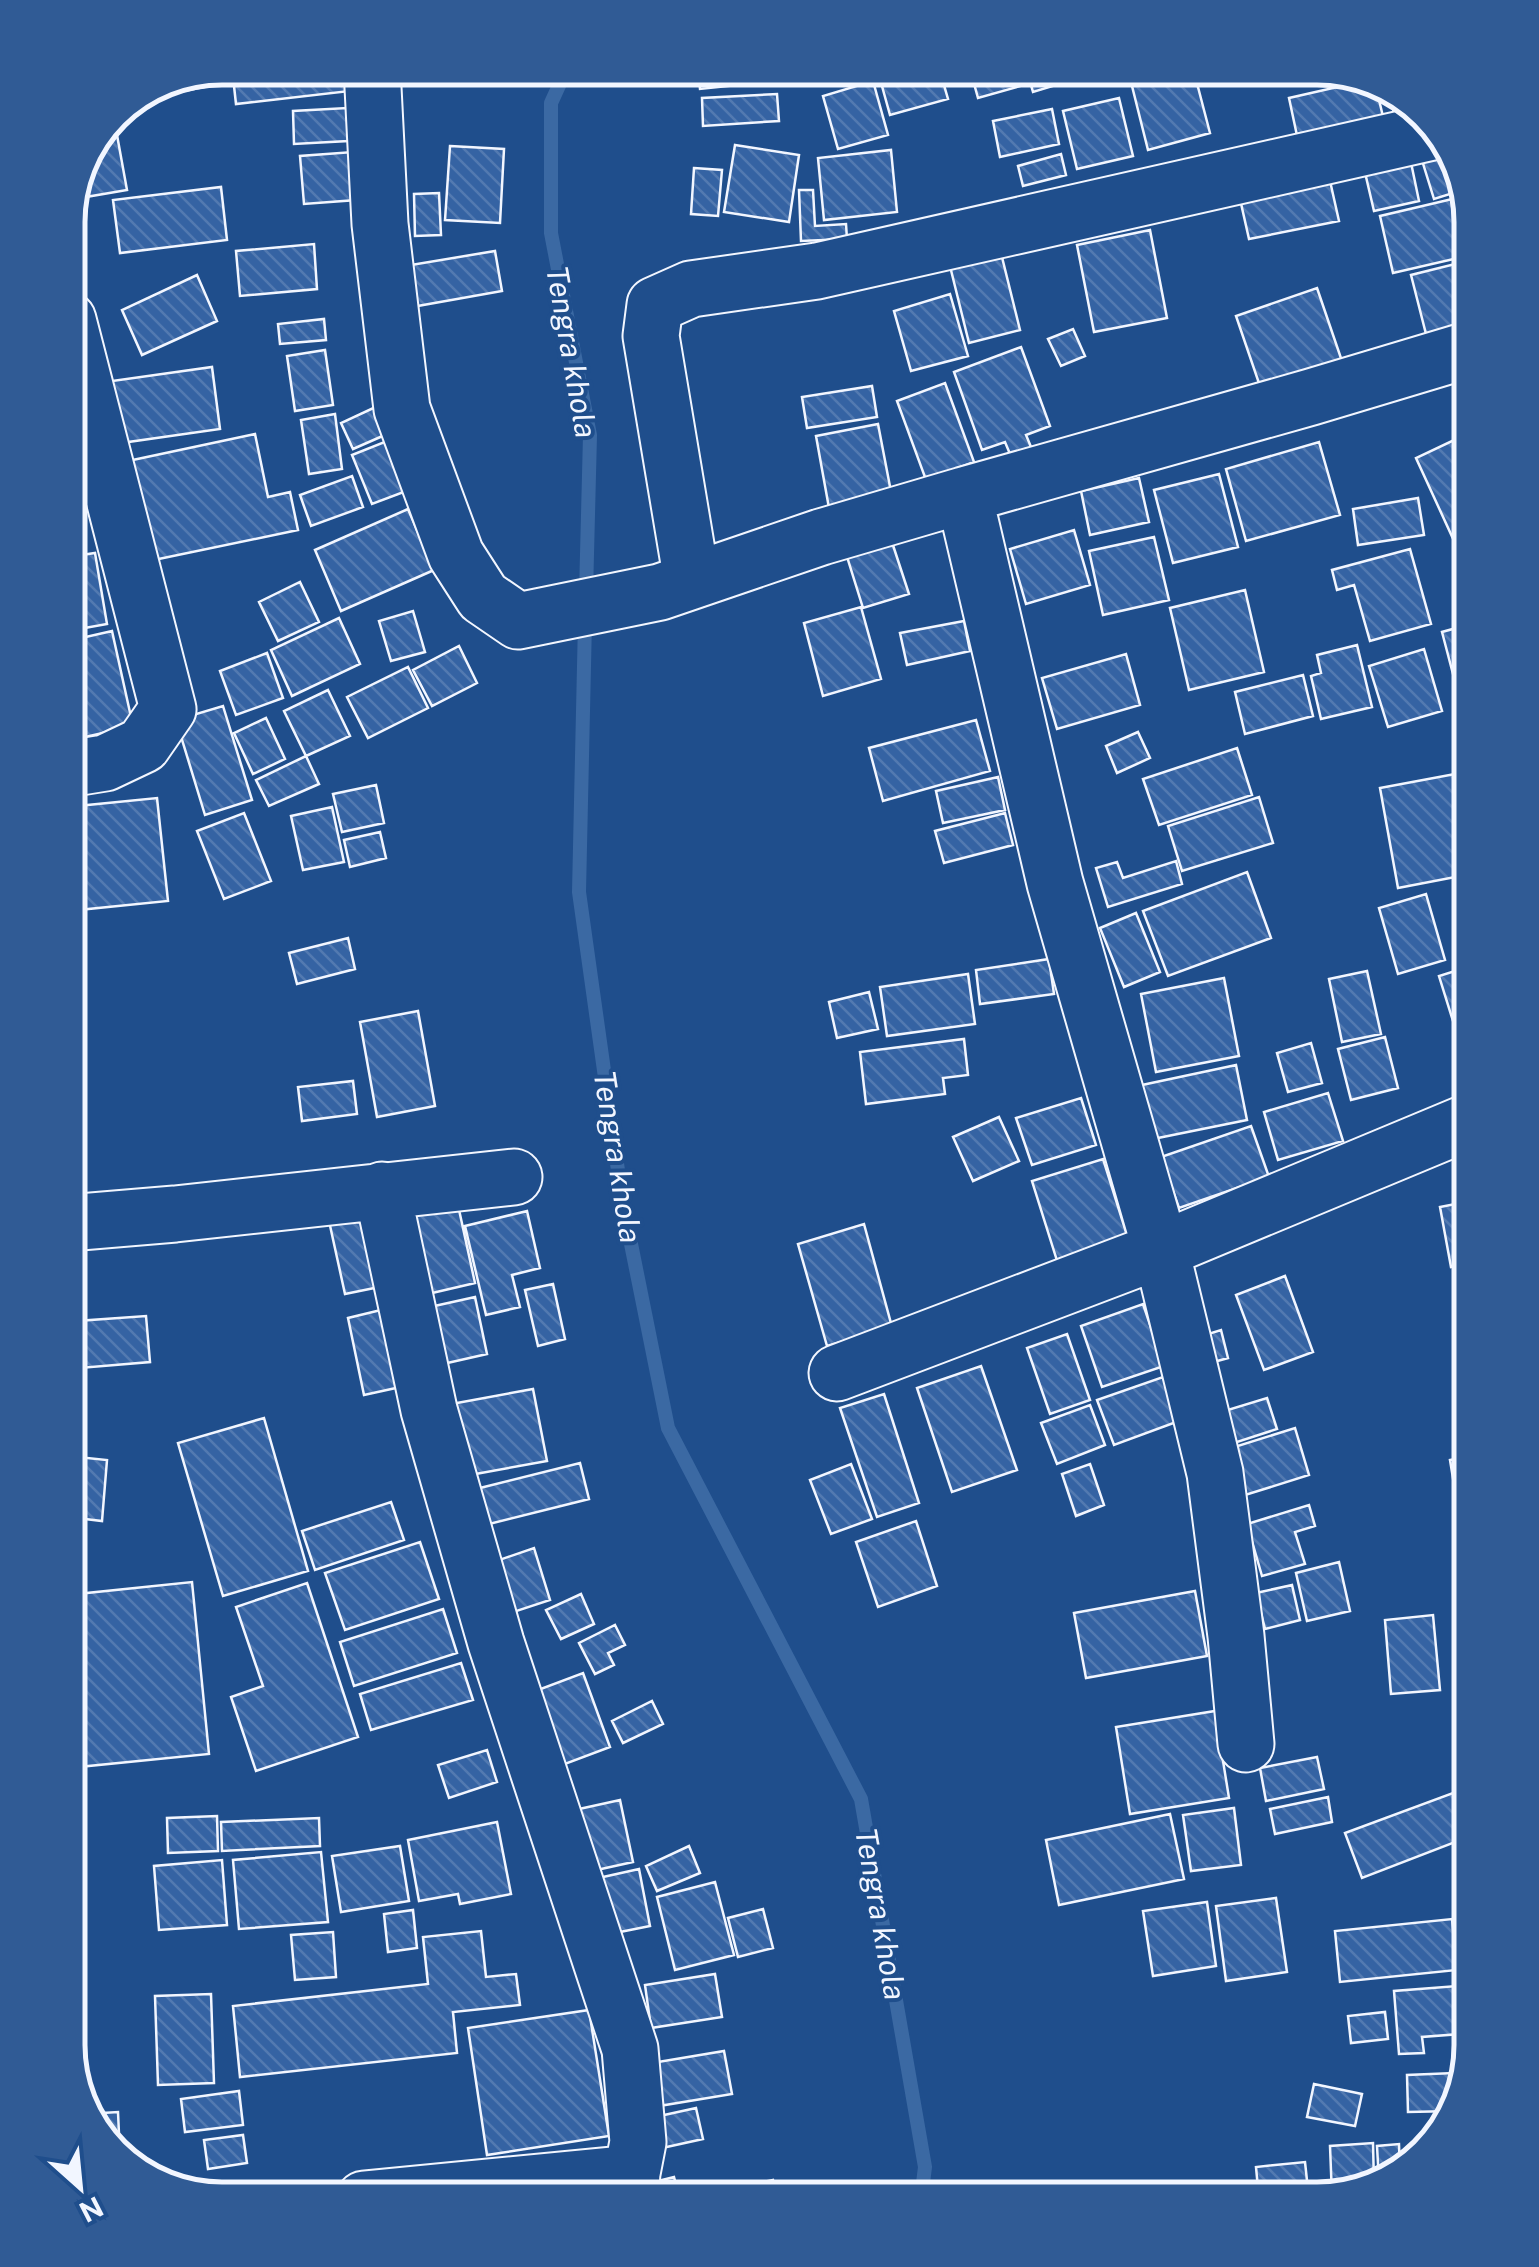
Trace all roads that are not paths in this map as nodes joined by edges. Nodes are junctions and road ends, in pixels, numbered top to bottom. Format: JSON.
{"nodes":[{"id":1,"x":373,"y":85,"type":"edge"},
{"id":2,"x":1422,"y":134,"type":"edge"},
{"id":3,"x":1454,"y":354,"type":"edge"},
{"id":4,"x":85,"y":386,"type":"edge"},
{"id":5,"x":964,"y":495,"type":"junction"},
{"id":6,"x":676,"y":586,"type":"junction"},
{"id":7,"x":85,"y":766,"type":"edge"},
{"id":8,"x":1454,"y":1128,"type":"edge"},
{"id":9,"x":514,"y":1177,"type":"dead end"},
{"id":10,"x":382,"y":1190,"type":"junction"},
{"id":11,"x":85,"y":1222,"type":"edge"},
{"id":12,"x":1160,"y":1250,"type":"junction"},
{"id":13,"x":837,"y":1374,"type":"dead end"},
{"id":14,"x":1246,"y":1744,"type":"dead end"},
{"id":15,"x":632,"y":2182,"type":"edge"}],
"edges":[{"from":1,"to":6,"type":"street"},
{"from":2,"to":6,"type":"street"},
{"from":3,"to":5,"type":"street"},
{"from":4,"to":7,"type":"street"},
{"from":5,"to":6,"type":"street"},
{"from":5,"to":12,"type":"street"},
{"from":8,"to":12,"type":"street"},
{"from":9,"to":10,"type":"street"},
{"from":10,"to":11,"type":"street"},
{"from":10,"to":15,"type":"street"},
{"from":12,"to":13,"type":"street"},
{"from":12,"to":14,"type":"street"}]}
